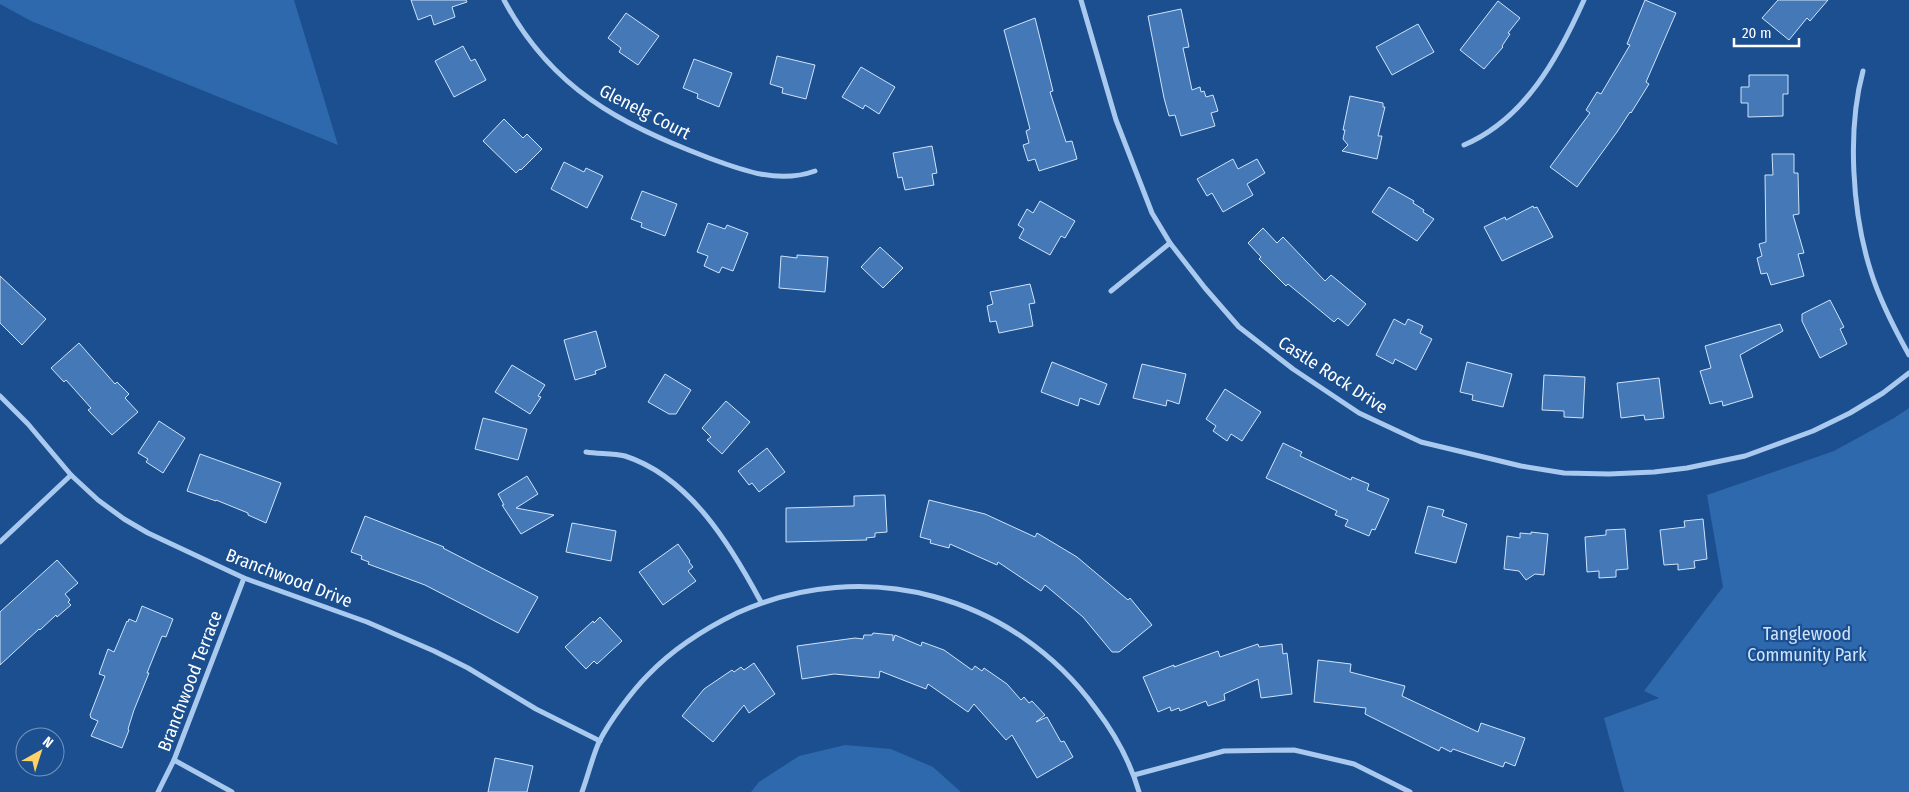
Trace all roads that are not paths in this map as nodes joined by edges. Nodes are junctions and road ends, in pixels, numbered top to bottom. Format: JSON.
{"nodes":[{"id":1,"x":504,"y":0,"type":"edge"},
{"id":2,"x":1081,"y":0,"type":"edge"},
{"id":3,"x":1584,"y":0,"type":"edge"},
{"id":4,"x":1863,"y":71,"type":"dead end"},
{"id":5,"x":1464,"y":145,"type":"dead end"},
{"id":6,"x":816,"y":171,"type":"dead end"},
{"id":7,"x":1170,"y":243,"type":"junction"},
{"id":8,"x":1111,"y":291,"type":"dead end"},
{"id":9,"x":1909,"y":355,"type":"edge"},
{"id":10,"x":1909,"y":373,"type":"edge"},
{"id":11,"x":0,"y":396,"type":"edge"},
{"id":12,"x":586,"y":452,"type":"dead end"},
{"id":13,"x":71,"y":475,"type":"junction"},
{"id":14,"x":0,"y":542,"type":"edge"},
{"id":15,"x":244,"y":578,"type":"junction"},
{"id":16,"x":761,"y":602,"type":"junction"},
{"id":17,"x":600,"y":741,"type":"junction"},
{"id":18,"x":174,"y":760,"type":"junction"},
{"id":19,"x":1134,"y":774,"type":"junction"},
{"id":20,"x":158,"y":792,"type":"edge"},
{"id":21,"x":232,"y":792,"type":"edge"},
{"id":22,"x":582,"y":792,"type":"edge"},
{"id":23,"x":1139,"y":792,"type":"edge"},
{"id":24,"x":1410,"y":792,"type":"edge"}],
"edges":[{"from":1,"to":6,"type":"street","name":"Glenelg Court"},
{"from":2,"to":7,"type":"street","name":"Castle Rock Drive"},
{"from":3,"to":5,"type":"street"},
{"from":4,"to":9,"type":"street"},
{"from":7,"to":8,"type":"street"},
{"from":7,"to":10,"type":"street","name":"Castle Rock Drive"},
{"from":11,"to":13,"type":"street","name":"Branchwood Drive"},
{"from":12,"to":16,"type":"street"},
{"from":13,"to":14,"type":"street"},
{"from":13,"to":15,"type":"street","name":"Branchwood Drive"},
{"from":15,"to":17,"type":"street","name":"Branchwood Drive"},
{"from":15,"to":18,"type":"street","name":"Branchwood Terrace"},
{"from":16,"to":17,"type":"street"},
{"from":16,"to":19,"type":"street"},
{"from":17,"to":22,"type":"street"},
{"from":18,"to":20,"type":"street","name":"Branchwood Terrace"},
{"from":18,"to":21,"type":"street"},
{"from":19,"to":23,"type":"street"},
{"from":19,"to":24,"type":"street"}]}
